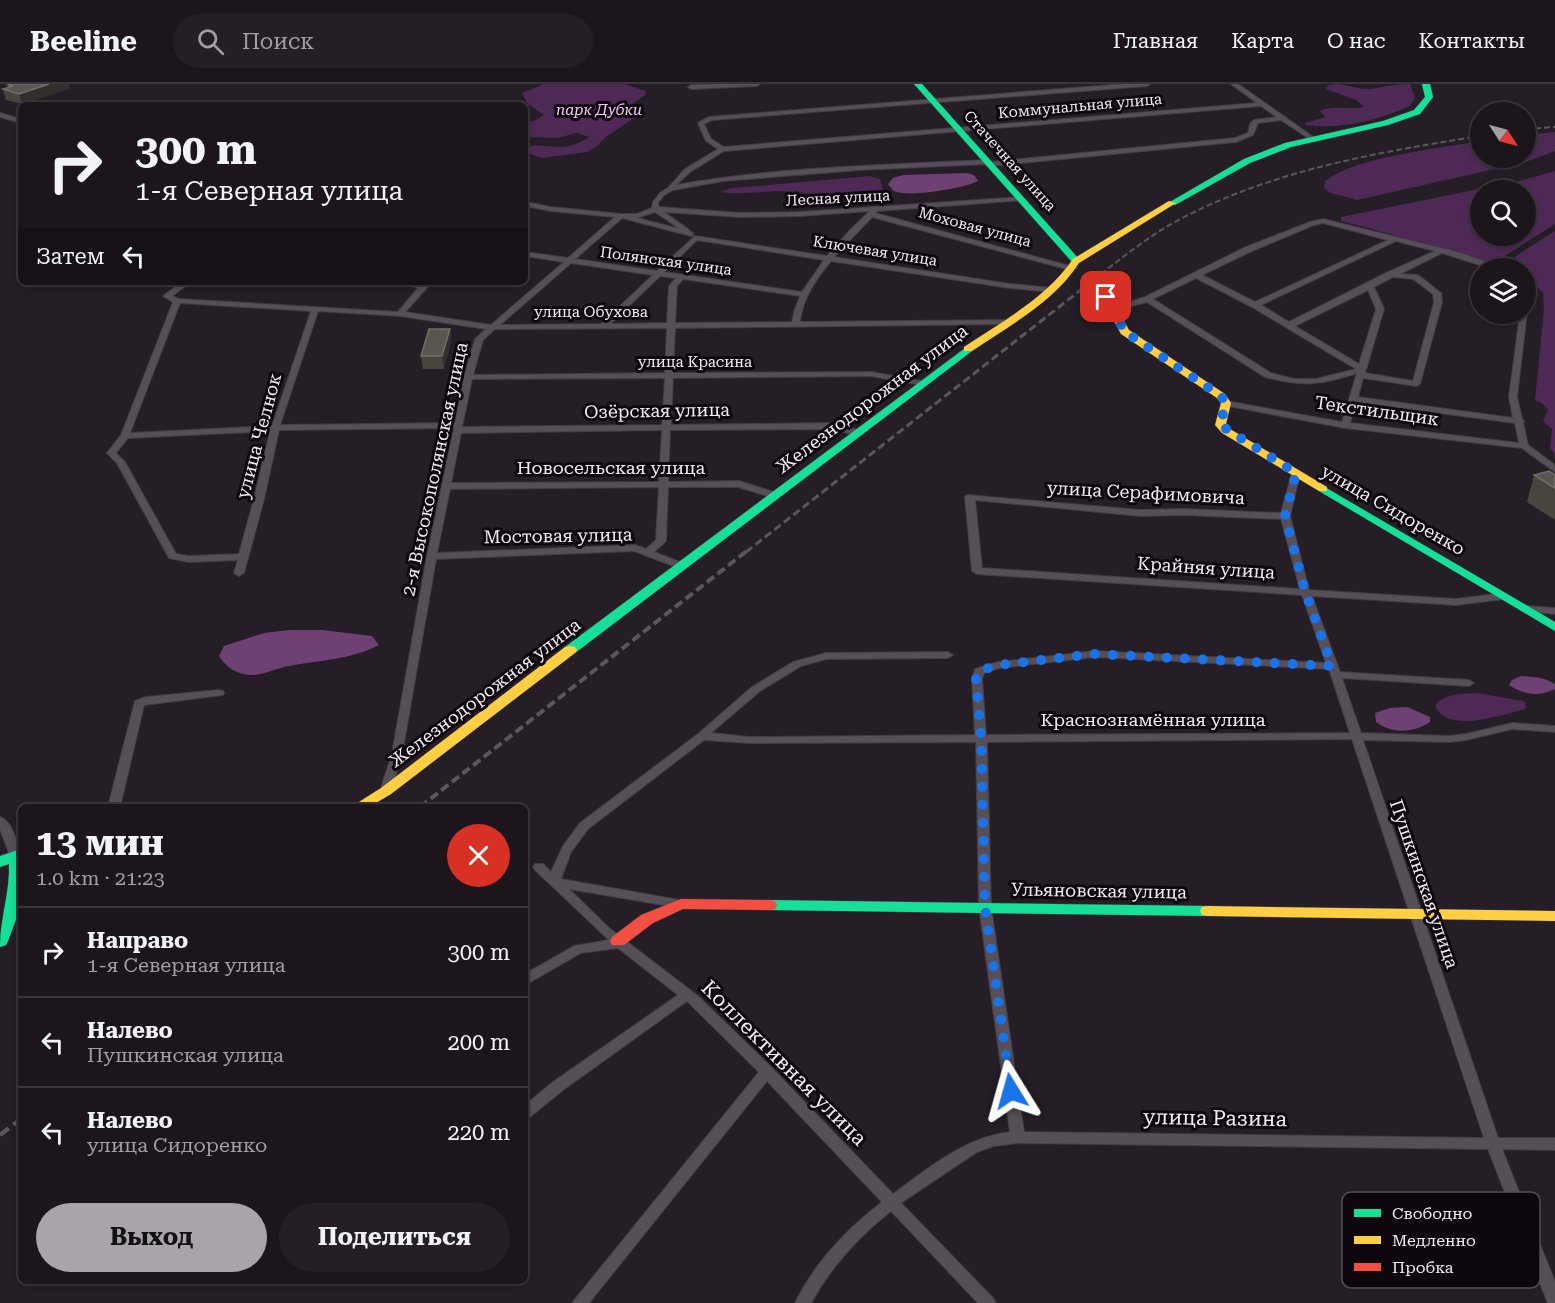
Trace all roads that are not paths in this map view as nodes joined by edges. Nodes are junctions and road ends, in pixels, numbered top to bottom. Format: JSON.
{"nodes":[{"id":1,"x":757,"y":84,"type":"edge"},
{"id":2,"x":918,"y":84,"type":"edge"},
{"id":3,"x":1147,"y":84,"type":"edge"},
{"id":4,"x":1234,"y":84,"type":"edge"},
{"id":5,"x":1426,"y":84,"type":"edge"},
{"id":6,"x":691,"y":87,"type":"dead end"},
{"id":7,"x":933,"y":101,"type":"junction"},
{"id":8,"x":1261,"y":104,"type":"junction"},
{"id":9,"x":1246,"y":106,"type":"junction"},
{"id":10,"x":0,"y":115,"type":"edge"},
{"id":11,"x":1281,"y":118,"type":"junction"},
{"id":12,"x":18,"y":120,"type":"edge"},
{"id":13,"x":1253,"y":124,"type":"junction"},
{"id":14,"x":960,"y":130,"type":"junction"},
{"id":15,"x":1313,"y":139,"type":"junction"},
{"id":16,"x":723,"y":149,"type":"junction"},
{"id":17,"x":988,"y":163,"type":"junction"},
{"id":18,"x":671,"y":188,"type":"junction"},
{"id":19,"x":1021,"y":199,"type":"junction"},
{"id":20,"x":528,"y":205,"type":"edge"},
{"id":21,"x":656,"y":209,"type":"junction"},
{"id":22,"x":874,"y":211,"type":"junction"},
{"id":23,"x":621,"y":216,"type":"junction"},
{"id":24,"x":693,"y":236,"type":"junction"},
{"id":25,"x":1395,"y":239,"type":"junction"},
{"id":26,"x":1441,"y":251,"type":"junction"},
{"id":27,"x":528,"y":254,"type":"edge"},
{"id":28,"x":830,"y":258,"type":"junction"},
{"id":29,"x":1470,"y":260,"type":"edge"},
{"id":30,"x":570,"y":261,"type":"junction"},
{"id":31,"x":1075,"y":264,"type":"junction"},
{"id":32,"x":658,"y":273,"type":"junction"},
{"id":33,"x":1196,"y":275,"type":"junction"},
{"id":34,"x":1389,"y":275,"type":"junction"},
{"id":35,"x":681,"y":277,"type":"junction"},
{"id":36,"x":183,"y":285,"type":"edge"},
{"id":37,"x":425,"y":285,"type":"edge"},
{"id":38,"x":1370,"y":286,"type":"junction"},
{"id":39,"x":1050,"y":290,"type":"junction"},
{"id":40,"x":802,"y":294,"type":"junction"},
{"id":41,"x":1148,"y":299,"type":"junction"},
{"id":42,"x":177,"y":301,"type":"junction"},
{"id":43,"x":1109,"y":303,"type":"joint"},
{"id":44,"x":1255,"y":305,"type":"junction"},
{"id":45,"x":315,"y":309,"type":"junction"},
{"id":46,"x":400,"y":314,"type":"junction"},
{"id":47,"x":1007,"y":322,"type":"junction"},
{"id":48,"x":796,"y":324,"type":"junction"},
{"id":49,"x":1523,"y":324,"type":"edge"},
{"id":50,"x":1290,"y":325,"type":"junction"},
{"id":51,"x":603,"y":326,"type":"junction"},
{"id":52,"x":671,"y":326,"type":"junction"},
{"id":53,"x":492,"y":327,"type":"junction"},
{"id":54,"x":1361,"y":372,"type":"junction"},
{"id":55,"x":669,"y":376,"type":"junction"},
{"id":56,"x":468,"y":377,"type":"junction"},
{"id":57,"x":921,"y":383,"type":"junction"},
{"id":58,"x":1353,"y":399,"type":"junction"},
{"id":59,"x":1226,"y":403,"type":"junction"},
{"id":60,"x":1520,"y":421,"type":"junction"},
{"id":61,"x":1346,"y":425,"type":"junction"},
{"id":62,"x":275,"y":428,"type":"junction"},
{"id":63,"x":459,"y":428,"type":"junction"},
{"id":64,"x":666,"y":428,"type":"junction"},
{"id":65,"x":855,"y":432,"type":"junction"},
{"id":66,"x":125,"y":436,"type":"junction"},
{"id":67,"x":1524,"y":446,"type":"junction"},
{"id":68,"x":1555,"y":469,"type":"edge"},
{"id":69,"x":1296,"y":473,"type":"junction"},
{"id":70,"x":664,"y":484,"type":"junction"},
{"id":71,"x":446,"y":486,"type":"junction"},
{"id":72,"x":774,"y":495,"type":"junction"},
{"id":73,"x":1285,"y":516,"type":"junction"},
{"id":74,"x":647,"y":553,"type":"junction"},
{"id":75,"x":432,"y":556,"type":"junction"},
{"id":76,"x":243,"y":558,"type":"junction"},
{"id":77,"x":682,"y":566,"type":"junction"},
{"id":78,"x":977,"y":571,"type":"joint"},
{"id":79,"x":238,"y":573,"type":"dead end"},
{"id":80,"x":1305,"y":591,"type":"junction"},
{"id":81,"x":1504,"y":596,"type":"junction"},
{"id":82,"x":1527,"y":609,"type":"junction"},
{"id":83,"x":1555,"y":611,"type":"edge"},
{"id":84,"x":1555,"y":627,"type":"edge"},
{"id":85,"x":948,"y":655,"type":"dead end"},
{"id":86,"x":1334,"y":671,"type":"junction"},
{"id":87,"x":1469,"y":683,"type":"dead end"},
{"id":88,"x":219,"y":693,"type":"dead end"},
{"id":89,"x":1555,"y":729,"type":"edge"},
{"id":90,"x":702,"y":736,"type":"junction"},
{"id":91,"x":1355,"y":736,"type":"junction"},
{"id":92,"x":981,"y":737,"type":"junction"},
{"id":93,"x":386,"y":791,"type":"junction"},
{"id":94,"x":115,"y":804,"type":"edge"},
{"id":95,"x":363,"y":804,"type":"edge"},
{"id":96,"x":0,"y":821,"type":"edge"},
{"id":97,"x":18,"y":853,"type":"edge"},
{"id":98,"x":18,"y":855,"type":"edge"},
{"id":99,"x":0,"y":862,"type":"edge"},
{"id":100,"x":538,"y":867,"type":"dead end"},
{"id":101,"x":554,"y":882,"type":"junction"},
{"id":102,"x":18,"y":900,"type":"edge"},
{"id":103,"x":681,"y":904,"type":"junction"},
{"id":104,"x":985,"y":907,"type":"junction"},
{"id":105,"x":1415,"y":913,"type":"junction"},
{"id":106,"x":1555,"y":915,"type":"edge"},
{"id":107,"x":0,"y":941,"type":"edge"},
{"id":108,"x":619,"y":942,"type":"junction"},
{"id":109,"x":528,"y":978,"type":"edge"},
{"id":110,"x":687,"y":995,"type":"junction"},
{"id":111,"x":767,"y":1072,"type":"junction"},
{"id":112,"x":528,"y":1111,"type":"edge"},
{"id":113,"x":1018,"y":1137,"type":"junction"},
{"id":114,"x":1492,"y":1142,"type":"junction"},
{"id":115,"x":1555,"y":1144,"type":"edge"},
{"id":116,"x":1512,"y":1192,"type":"edge"},
{"id":117,"x":891,"y":1200,"type":"junction"},
{"id":118,"x":1540,"y":1263,"type":"edge"},
{"id":119,"x":1555,"y":1301,"type":"edge"},
{"id":120,"x":580,"y":1303,"type":"edge"},
{"id":121,"x":803,"y":1303,"type":"edge"},
{"id":122,"x":988,"y":1303,"type":"edge"}],
"edges":[{"from":1,"to":6,"type":"street"},
{"from":2,"to":7,"type":"street","name":"Стачечная улица"},
{"from":3,"to":7,"type":"street"},
{"from":4,"to":8,"type":"street"},
{"from":5,"to":15,"type":"street","name":"Железнодорожная улица"},
{"from":7,"to":14,"type":"street","name":"Стачечная улица"},
{"from":7,"to":16,"type":"street"},
{"from":8,"to":9,"type":"street","name":"Коммунальная улица"},
{"from":8,"to":11,"type":"street"},
{"from":9,"to":13,"type":"street"},
{"from":9,"to":14,"type":"street","name":"Коммунальная улица"},
{"from":10,"to":12,"type":"street"},
{"from":11,"to":13,"type":"street","name":"Лесная улица"},
{"from":11,"to":15,"type":"street"},
{"from":13,"to":17,"type":"street","name":"Лесная улица"},
{"from":14,"to":16,"type":"street","name":"Коммунальная улица"},
{"from":14,"to":17,"type":"street","name":"Стачечная улица"},
{"from":15,"to":31,"type":"street","name":"Железнодорожная улица"},
{"from":16,"to":18,"type":"street"},
{"from":17,"to":18,"type":"street","name":"Лесная улица"},
{"from":17,"to":19,"type":"street","name":"Стачечная улица"},
{"from":18,"to":21,"type":"street"},
{"from":19,"to":22,"type":"street","name":"Лесная улица"},
{"from":19,"to":31,"type":"street","name":"Стачечная улица"},
{"from":20,"to":23,"type":"street"},
{"from":21,"to":22,"type":"street","name":"Лесная улица"},
{"from":21,"to":23,"type":"street","name":"Лесная улица"},
{"from":21,"to":24,"type":"street"},
{"from":22,"to":28,"type":"street"},
{"from":22,"to":31,"type":"street","name":"Моховая улица"},
{"from":23,"to":24,"type":"street","name":"Ключевая улица"},
{"from":23,"to":30,"type":"street","name":"2-я Высокополянская улица"},
{"from":24,"to":28,"type":"street","name":"Ключевая улица"},
{"from":24,"to":32,"type":"street"},
{"from":25,"to":26,"type":"street"},
{"from":25,"to":33,"type":"street"},
{"from":25,"to":44,"type":"street"},
{"from":26,"to":29,"type":"street"},
{"from":26,"to":34,"type":"street"},
{"from":27,"to":30,"type":"street","name":"Полянская улица"},
{"from":28,"to":39,"type":"street","name":"Ключевая улица"},
{"from":28,"to":40,"type":"street"},
{"from":30,"to":32,"type":"street","name":"Полянская улица"},
{"from":30,"to":53,"type":"street","name":"2-я Высокополянская улица"},
{"from":31,"to":39,"type":"street","name":"Железнодорожная улица"},
{"from":32,"to":35,"type":"street","name":"Полянская улица"},
{"from":32,"to":51,"type":"street"},
{"from":33,"to":41,"type":"street"},
{"from":33,"to":44,"type":"street"},
{"from":34,"to":38,"type":"street"},
{"from":34,"to":54,"type":"street"},
{"from":35,"to":40,"type":"street","name":"Полянская улица"},
{"from":35,"to":52,"type":"street"},
{"from":36,"to":42,"type":"street"},
{"from":37,"to":46,"type":"street"},
{"from":38,"to":50,"type":"street"},
{"from":38,"to":54,"type":"street"},
{"from":39,"to":47,"type":"street","name":"Железнодорожная улица"},
{"from":40,"to":48,"type":"street"},
{"from":41,"to":43,"type":"street"},
{"from":41,"to":54,"type":"street"},
{"from":42,"to":45,"type":"street","name":"улица Обухова"},
{"from":42,"to":66,"type":"street"},
{"from":43,"to":59,"type":"street"},
{"from":44,"to":50,"type":"street"},
{"from":45,"to":46,"type":"street","name":"улица Обухова"},
{"from":45,"to":62,"type":"street","name":"улица Челнок"},
{"from":46,"to":53,"type":"street","name":"улица Обухова"},
{"from":47,"to":48,"type":"street","name":"улица Обухова"},
{"from":47,"to":57,"type":"street","name":"Железнодорожная улица"},
{"from":48,"to":52,"type":"street","name":"улица Обухова"},
{"from":49,"to":60,"type":"street"},
{"from":50,"to":54,"type":"street"},
{"from":51,"to":52,"type":"street","name":"улица Обухова"},
{"from":51,"to":53,"type":"street","name":"улица Обухова"},
{"from":52,"to":55,"type":"street"},
{"from":53,"to":56,"type":"street","name":"2-я Высокополянская улица"},
{"from":54,"to":58,"type":"street"},
{"from":55,"to":56,"type":"street","name":"улица Красина"},
{"from":55,"to":57,"type":"street","name":"улица Красина"},
{"from":55,"to":64,"type":"street"},
{"from":56,"to":63,"type":"street","name":"2-я Высокополянская улица"},
{"from":57,"to":65,"type":"street","name":"Железнодорожная улица"},
{"from":58,"to":60,"type":"street"},
{"from":58,"to":61,"type":"street"},
{"from":59,"to":61,"type":"street","name":"Текстильщик"},
{"from":59,"to":69,"type":"street","name":"улица Сидоренко"},
{"from":60,"to":67,"type":"street"},
{"from":61,"to":67,"type":"street","name":"Текстильщик"},
{"from":62,"to":63,"type":"street","name":"Озёрская улица"},
{"from":62,"to":66,"type":"street","name":"Озёрская улица"},
{"from":62,"to":76,"type":"street","name":"улица Челнок"},
{"from":63,"to":64,"type":"street","name":"Озёрская улица"},
{"from":63,"to":71,"type":"street","name":"2-я Высокополянская улица"},
{"from":64,"to":65,"type":"street","name":"Озёрская улица"},
{"from":64,"to":70,"type":"street"},
{"from":65,"to":72,"type":"street","name":"Железнодорожная улица"},
{"from":66,"to":76,"type":"street"},
{"from":67,"to":68,"type":"street"},
{"from":69,"to":73,"type":"street","name":"Пушкинская улица"},
{"from":69,"to":81,"type":"street","name":"улица Сидоренко"},
{"from":70,"to":71,"type":"street","name":"Новосельская улица"},
{"from":70,"to":72,"type":"street","name":"Новосельская улица"},
{"from":70,"to":74,"type":"street"},
{"from":71,"to":75,"type":"street","name":"2-я Высокополянская улица"},
{"from":72,"to":77,"type":"street","name":"Железнодорожная улица"},
{"from":73,"to":78,"type":"street","name":"улица Серафимовича"},
{"from":73,"to":80,"type":"street","name":"Пушкинская улица"},
{"from":74,"to":75,"type":"street","name":"Мостовая улица"},
{"from":74,"to":77,"type":"street","name":"Мостовая улица"},
{"from":75,"to":93,"type":"street","name":"2-я Высокополянская улица"},
{"from":76,"to":79,"type":"street","name":"улица Челнок"},
{"from":77,"to":93,"type":"street","name":"Железнодорожная улица"},
{"from":78,"to":80,"type":"street","name":"Крайняя улица"},
{"from":80,"to":81,"type":"street","name":"Крайняя улица"},
{"from":80,"to":86,"type":"street","name":"Пушкинская улица"},
{"from":81,"to":82,"type":"street","name":"улица Сидоренко"},
{"from":82,"to":83,"type":"street"},
{"from":82,"to":84,"type":"street","name":"улица Сидоренко"},
{"from":85,"to":90,"type":"street"},
{"from":86,"to":87,"type":"street"},
{"from":86,"to":91,"type":"street","name":"Пушкинская улица"},
{"from":86,"to":92,"type":"street"},
{"from":88,"to":94,"type":"street"},
{"from":89,"to":91,"type":"street","name":"Краснознамённая улица"},
{"from":90,"to":92,"type":"street","name":"Краснознамённая улица"},
{"from":90,"to":101,"type":"street"},
{"from":91,"to":92,"type":"street","name":"Краснознамённая улица"},
{"from":91,"to":105,"type":"street","name":"Пушкинская улица"},
{"from":92,"to":104,"type":"street"},
{"from":93,"to":95,"type":"street","name":"Железнодорожная улица"},
{"from":96,"to":97,"type":"street"},
{"from":98,"to":99,"type":"street"},
{"from":100,"to":101,"type":"street","name":"Коллективная улица"},
{"from":101,"to":103,"type":"street"},
{"from":101,"to":108,"type":"street","name":"Коллективная улица"},
{"from":102,"to":107,"type":"street"},
{"from":103,"to":104,"type":"street","name":"Ульяновская улица"},
{"from":103,"to":108,"type":"street","name":"Ульяновская улица"},
{"from":104,"to":105,"type":"street","name":"Ульяновская улица"},
{"from":104,"to":113,"type":"street"},
{"from":105,"to":106,"type":"street","name":"Ульяновская улица"},
{"from":105,"to":114,"type":"street","name":"Пушкинская улица"},
{"from":108,"to":109,"type":"street"},
{"from":108,"to":110,"type":"street","name":"Коллективная улица"},
{"from":110,"to":111,"type":"street","name":"Коллективная улица"},
{"from":110,"to":112,"type":"street"},
{"from":111,"to":117,"type":"street","name":"Коллективная улица"},
{"from":111,"to":120,"type":"street"},
{"from":113,"to":114,"type":"street","name":"улица Разина"},
{"from":113,"to":117,"type":"street","name":"улица Разина"},
{"from":114,"to":115,"type":"street","name":"улица Разина"},
{"from":114,"to":116,"type":"street","name":"Пушкинская улица"},
{"from":117,"to":121,"type":"street","name":"улица Разина"},
{"from":117,"to":122,"type":"street","name":"Коллективная улица"},
{"from":118,"to":119,"type":"street","name":"Пушкинская улица"}]}
